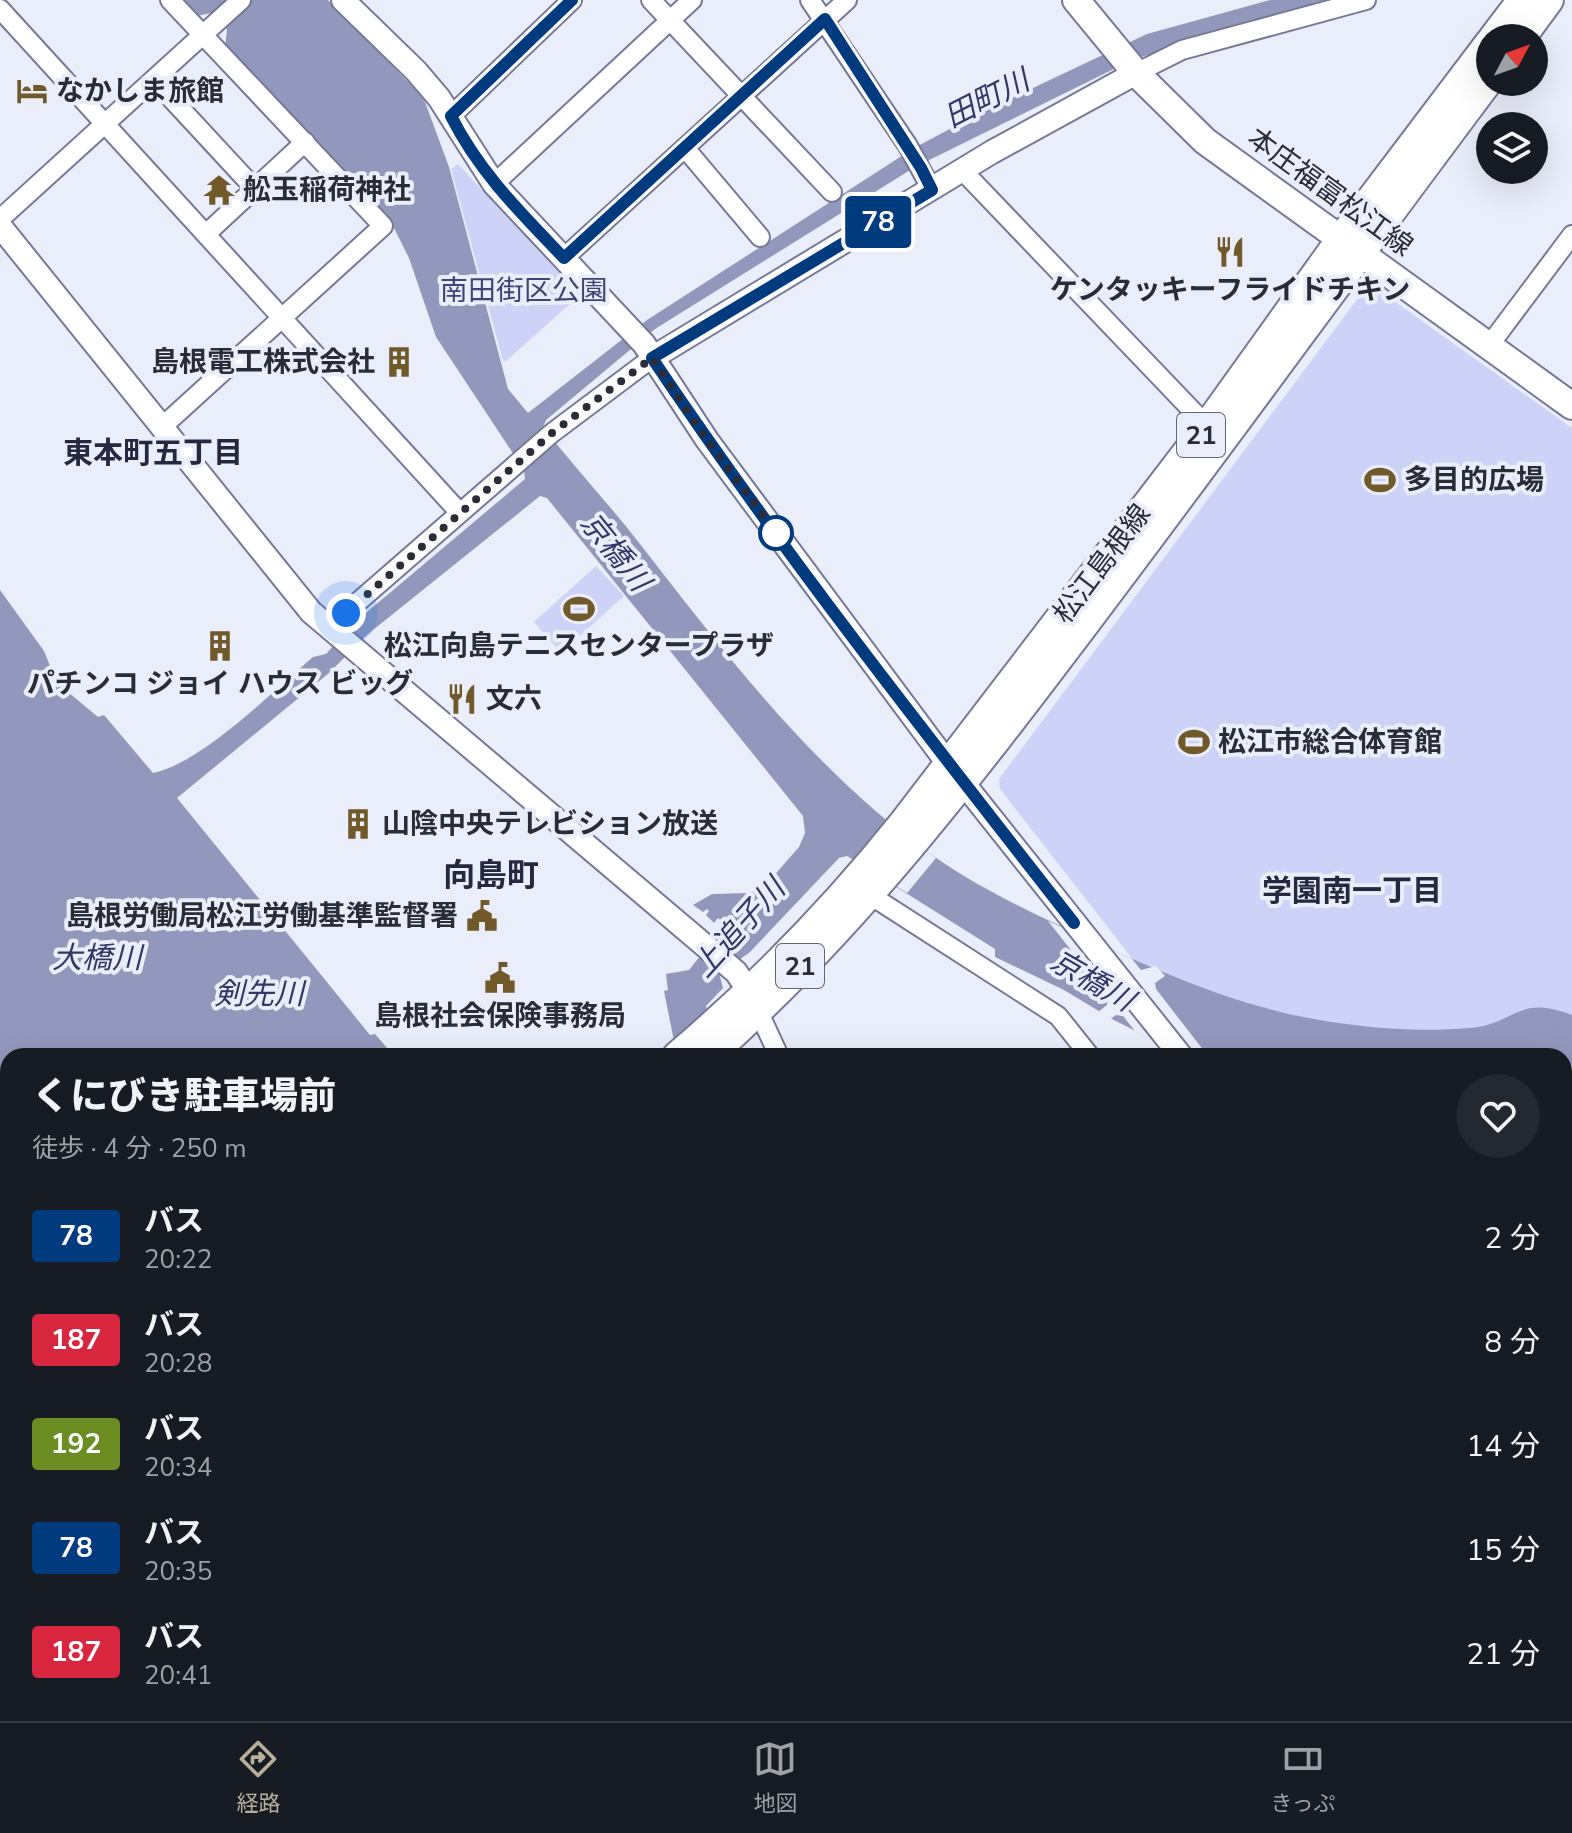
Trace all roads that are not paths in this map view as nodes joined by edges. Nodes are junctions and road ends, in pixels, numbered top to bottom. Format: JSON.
{"nodes":[{"id":1,"x":170,"y":0,"type":"edge"},
{"id":2,"x":241,"y":0,"type":"edge"},
{"id":3,"x":343,"y":0,"type":"edge"},
{"id":4,"x":572,"y":0,"type":"edge"},
{"id":5,"x":651,"y":0,"type":"edge"},
{"id":6,"x":692,"y":0,"type":"edge"},
{"id":7,"x":810,"y":0,"type":"edge"},
{"id":8,"x":847,"y":0,"type":"edge"},
{"id":9,"x":1076,"y":0,"type":"edge"},
{"id":10,"x":1366,"y":0,"type":"edge"},
{"id":11,"x":1522,"y":0,"type":"edge"},
{"id":12,"x":1549,"y":0,"type":"edge"},
{"id":13,"x":0,"y":9,"type":"edge"},
{"id":14,"x":825,"y":19,"type":"junction"},
{"id":15,"x":669,"y":20,"type":"junction"},
{"id":16,"x":1504,"y":24,"type":"edge"},
{"id":17,"x":1531,"y":24,"type":"edge"},
{"id":18,"x":210,"y":29,"type":"junction"},
{"id":19,"x":1476,"y":63,"type":"edge"},
{"id":20,"x":1133,"y":69,"type":"junction"},
{"id":21,"x":155,"y":81,"type":"junction"},
{"id":22,"x":1476,"y":96,"type":"edge"},
{"id":23,"x":741,"y":97,"type":"junction"},
{"id":24,"x":451,"y":116,"type":"junction"},
{"id":25,"x":107,"y":125,"type":"junction"},
{"id":26,"x":305,"y":142,"type":"junction"},
{"id":27,"x":685,"y":148,"type":"junction"},
{"id":28,"x":962,"y":170,"type":"junction"},
{"id":29,"x":494,"y":184,"type":"junction"},
{"id":30,"x":255,"y":189,"type":"junction"},
{"id":31,"x":932,"y":190,"type":"junction"},
{"id":32,"x":832,"y":192,"type":"dead end"},
{"id":33,"x":0,"y":219,"type":"edge"},
{"id":34,"x":0,"y":226,"type":"edge"},
{"id":35,"x":206,"y":234,"type":"junction"},
{"id":36,"x":1572,"y":235,"type":"edge"},
{"id":37,"x":760,"y":237,"type":"dead end"},
{"id":38,"x":1350,"y":246,"type":"junction"},
{"id":39,"x":564,"y":258,"type":"junction"},
{"id":40,"x":283,"y":318,"type":"junction"},
{"id":41,"x":1488,"y":347,"type":"junction"},
{"id":42,"x":648,"y":351,"type":"junction"},
{"id":43,"x":1572,"y":406,"type":"edge"},
{"id":44,"x":163,"y":426,"type":"junction"},
{"id":45,"x":1207,"y":426,"type":"junction"},
{"id":46,"x":460,"y":513,"type":"junction"},
{"id":47,"x":332,"y":631,"type":"junction"},
{"id":48,"x":956,"y":774,"type":"junction"},
{"id":49,"x":872,"y":883,"type":"junction"},
{"id":50,"x":747,"y":990,"type":"junction"},
{"id":51,"x":713,"y":1044,"type":"edge"},
{"id":52,"x":775,"y":1048,"type":"edge"},
{"id":53,"x":1084,"y":1048,"type":"edge"},
{"id":54,"x":1175,"y":1048,"type":"edge"}],
"edges":[{"from":1,"to":18,"type":"street"},
{"from":2,"to":18,"type":"street"},
{"from":3,"to":24,"type":"street"},
{"from":4,"to":24,"type":"street"},
{"from":5,"to":15,"type":"street"},
{"from":6,"to":15,"type":"street"},
{"from":7,"to":14,"type":"street"},
{"from":8,"to":14,"type":"street"},
{"from":9,"to":20,"type":"main road","name":"本庄福富松江線"},
{"from":10,"to":20,"type":"street"},
{"from":11,"to":16,"type":"main road","name":"松江島根線","number":"21"},
{"from":12,"to":17,"type":"main road"},
{"from":13,"to":25,"type":"street"},
{"from":14,"to":23,"type":"street"},
{"from":14,"to":31,"type":"street"},
{"from":15,"to":23,"type":"street"},
{"from":15,"to":29,"type":"street"},
{"from":18,"to":21,"type":"street"},
{"from":18,"to":26,"type":"street"},
{"from":19,"to":38,"type":"main road","name":"松江島根線","number":"21"},
{"from":20,"to":28,"type":"street"},
{"from":20,"to":38,"type":"main road","name":"本庄福富松江線"},
{"from":21,"to":25,"type":"street"},
{"from":21,"to":30,"type":"street"},
{"from":22,"to":38,"type":"main road","name":"松江島根線","number":"21"},
{"from":23,"to":27,"type":"street"},
{"from":23,"to":32,"type":"street"},
{"from":24,"to":29,"type":"street"},
{"from":25,"to":33,"type":"street"},
{"from":25,"to":35,"type":"street"},
{"from":26,"to":30,"type":"street"},
{"from":26,"to":40,"type":"street"},
{"from":27,"to":37,"type":"street"},
{"from":27,"to":39,"type":"street"},
{"from":28,"to":31,"type":"street"},
{"from":28,"to":45,"type":"street"},
{"from":29,"to":39,"type":"street"},
{"from":30,"to":35,"type":"street"},
{"from":31,"to":42,"type":"street"},
{"from":34,"to":44,"type":"street"},
{"from":35,"to":40,"type":"street"},
{"from":36,"to":41,"type":"street"},
{"from":38,"to":41,"type":"main road","name":"本庄福富松江線"},
{"from":38,"to":45,"type":"main road","name":"松江島根線","number":"21"},
{"from":38,"to":48,"type":"main road","name":"松江島根線","number":"21"},
{"from":39,"to":42,"type":"street"},
{"from":40,"to":44,"type":"street"},
{"from":40,"to":46,"type":"street"},
{"from":41,"to":43,"type":"main road","name":"本庄福富松江線"},
{"from":42,"to":46,"type":"street"},
{"from":42,"to":48,"type":"street"},
{"from":44,"to":47,"type":"street"},
{"from":45,"to":48,"type":"main road","name":"松江島根線","number":"21"},
{"from":46,"to":47,"type":"street"},
{"from":47,"to":50,"type":"street"},
{"from":48,"to":49,"type":"main road","name":"松江島根線","number":"21"},
{"from":48,"to":54,"type":"street"},
{"from":49,"to":50,"type":"main road","name":"松江島根線","number":"21"},
{"from":49,"to":53,"type":"street"},
{"from":50,"to":51,"type":"main road","name":"松江島根線","number":"21"},
{"from":50,"to":52,"type":"street"}]}
